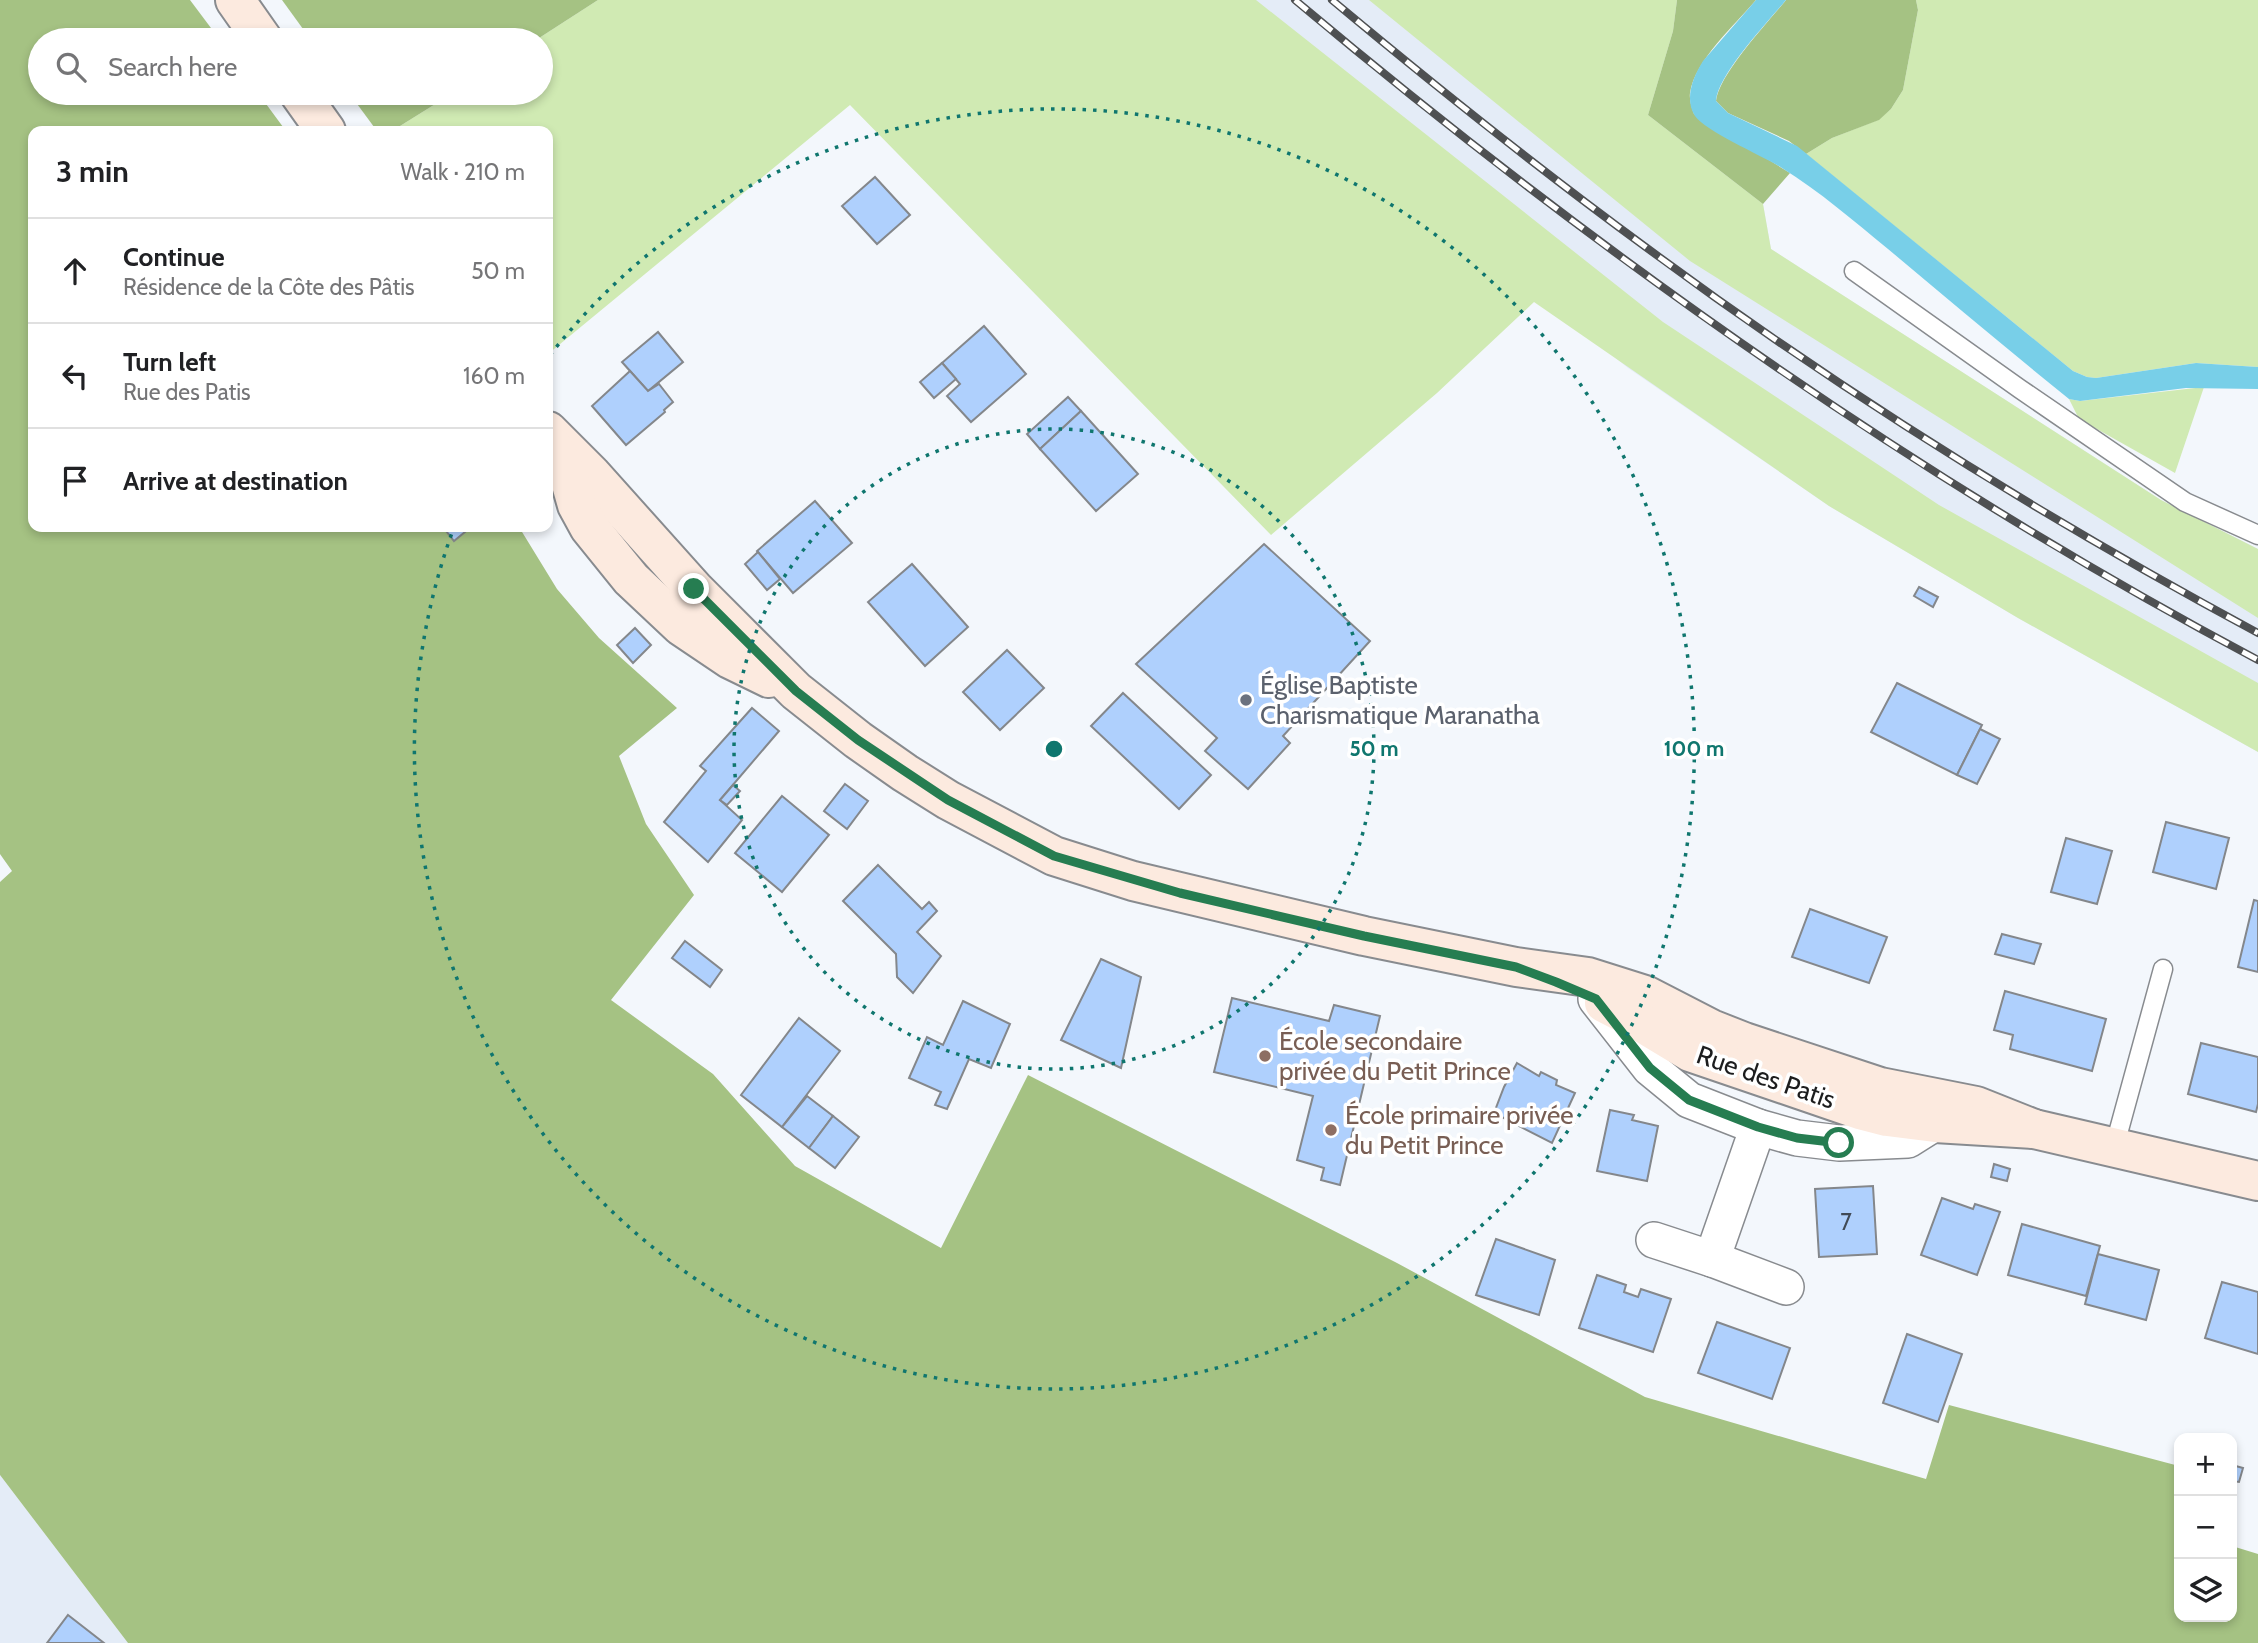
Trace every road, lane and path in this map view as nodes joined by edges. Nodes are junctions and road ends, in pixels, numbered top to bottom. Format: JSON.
{"nodes":[{"id":1,"x":235,"y":0,"type":"edge"},
{"id":2,"x":255,"y":28,"type":"edge"},
{"id":3,"x":308,"y":105,"type":"edge"},
{"id":4,"x":322,"y":126,"type":"edge"},
{"id":5,"x":1854,"y":271,"type":"dead end"},
{"id":6,"x":553,"y":438,"type":"edge"},
{"id":7,"x":2258,"y":535,"type":"edge"},
{"id":8,"x":1516,"y":967,"type":"junction"},
{"id":9,"x":2163,"y":969,"type":"dead end"},
{"id":10,"x":1596,"y":999,"type":"junction"},
{"id":11,"x":1935,"y":1123,"type":"junction"},
{"id":12,"x":1758,"y":1127,"type":"junction"},
{"id":13,"x":2034,"y":1129,"type":"junction"},
{"id":14,"x":2115,"y":1148,"type":"junction"},
{"id":15,"x":2258,"y":1181,"type":"edge"},
{"id":16,"x":1654,"y":1240,"type":"dead end"},
{"id":17,"x":1712,"y":1259,"type":"junction"},
{"id":18,"x":1786,"y":1287,"type":"dead end"}],
"edges":[{"from":1,"to":2,"type":"main road"},
{"from":3,"to":4,"type":"main road"},
{"from":5,"to":7,"type":"lane"},
{"from":6,"to":8,"type":"main road","name":"Rue des Patis"},
{"from":8,"to":10,"type":"main road","name":"Rue des Patis"},
{"from":8,"to":13,"type":"main road","name":"Rue des Patis"},
{"from":9,"to":14,"type":"lane"},
{"from":10,"to":11,"type":"main road","name":"Rue des Patis"},
{"from":10,"to":12,"type":"street"},
{"from":11,"to":12,"type":"street"},
{"from":11,"to":13,"type":"main road","name":"Rue des Patis"},
{"from":12,"to":17,"type":"street"},
{"from":13,"to":14,"type":"main road","name":"Rue des Patis"},
{"from":14,"to":15,"type":"main road","name":"Rue des Patis"},
{"from":16,"to":17,"type":"street"},
{"from":17,"to":18,"type":"street"}]}
